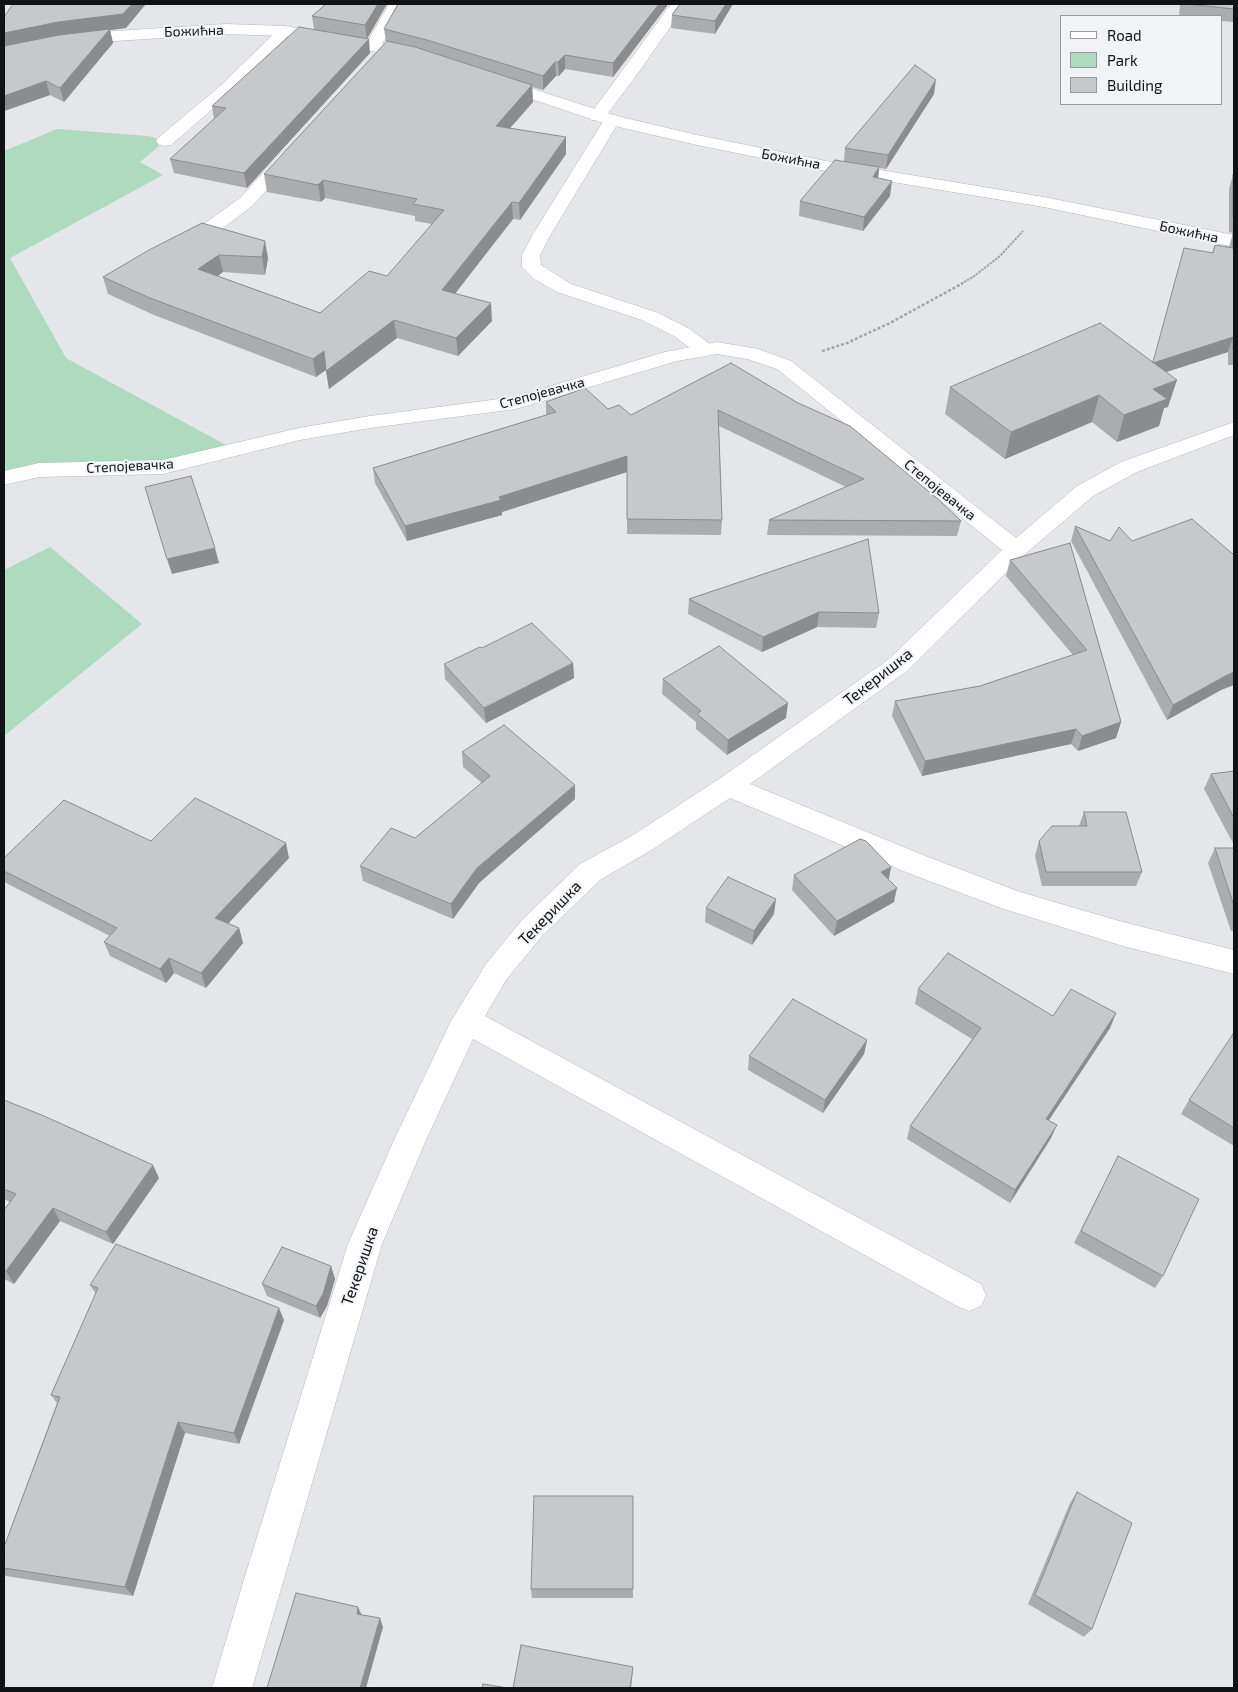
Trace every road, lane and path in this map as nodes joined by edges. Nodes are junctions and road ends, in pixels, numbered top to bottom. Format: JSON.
{"nodes":[{"id":1,"x":396,"y":4,"type":"edge"},
{"id":2,"x":678,"y":4,"type":"edge"},
{"id":3,"x":285,"y":31,"type":"junction"},
{"id":4,"x":376,"y":53,"type":"junction"},
{"id":5,"x":4,"y":54,"type":"edge"},
{"id":6,"x":431,"y":61,"type":"edge"},
{"id":7,"x":481,"y":77,"type":"edge"},
{"id":8,"x":604,"y":118,"type":"junction"},
{"id":9,"x":165,"y":141,"type":"dead end"},
{"id":10,"x":300,"y":144,"type":"edge"},
{"id":11,"x":1044,"y":202,"type":"junction"},
{"id":12,"x":1234,"y":241,"type":"edge"},
{"id":13,"x":170,"y":249,"type":"edge"},
{"id":14,"x":704,"y":349,"type":"junction"},
{"id":15,"x":784,"y":365,"type":"junction"},
{"id":16,"x":1234,"y":428,"type":"edge"},
{"id":17,"x":4,"y":478,"type":"edge"},
{"id":18,"x":1016,"y":550,"type":"junction"},
{"id":19,"x":728,"y":786,"type":"junction"},
{"id":20,"x":1234,"y":962,"type":"edge"},
{"id":21,"x":466,"y":1021,"type":"junction"},
{"id":22,"x":969,"y":1295,"type":"dead end"},
{"id":23,"x":232,"y":1688,"type":"edge"}],
"edges":[{"from":1,"to":4,"type":"street"},
{"from":2,"to":8,"type":"street"},
{"from":3,"to":4,"type":"street","name":"Божићна"},
{"from":3,"to":5,"type":"street","name":"Божићна"},
{"from":3,"to":9,"type":"street"},
{"from":4,"to":6,"type":"street","name":"Божићна"},
{"from":7,"to":8,"type":"street","name":"Божићна"},
{"from":8,"to":11,"type":"street","name":"Божићна"},
{"from":8,"to":14,"type":"street"},
{"from":10,"to":13,"type":"street"},
{"from":11,"to":12,"type":"street","name":"Божићна"},
{"from":11,"to":15,"type":"path"},
{"from":14,"to":15,"type":"street","name":"Степојевачка"},
{"from":14,"to":17,"type":"street","name":"Степојевачка"},
{"from":15,"to":18,"type":"street","name":"Степојевачка"},
{"from":16,"to":18,"type":"street","name":"Текеришка"},
{"from":18,"to":19,"type":"street","name":"Текеришка"},
{"from":19,"to":20,"type":"street"},
{"from":19,"to":21,"type":"street","name":"Текеришка"},
{"from":21,"to":22,"type":"street"},
{"from":21,"to":23,"type":"street","name":"Текеришка"}]}
